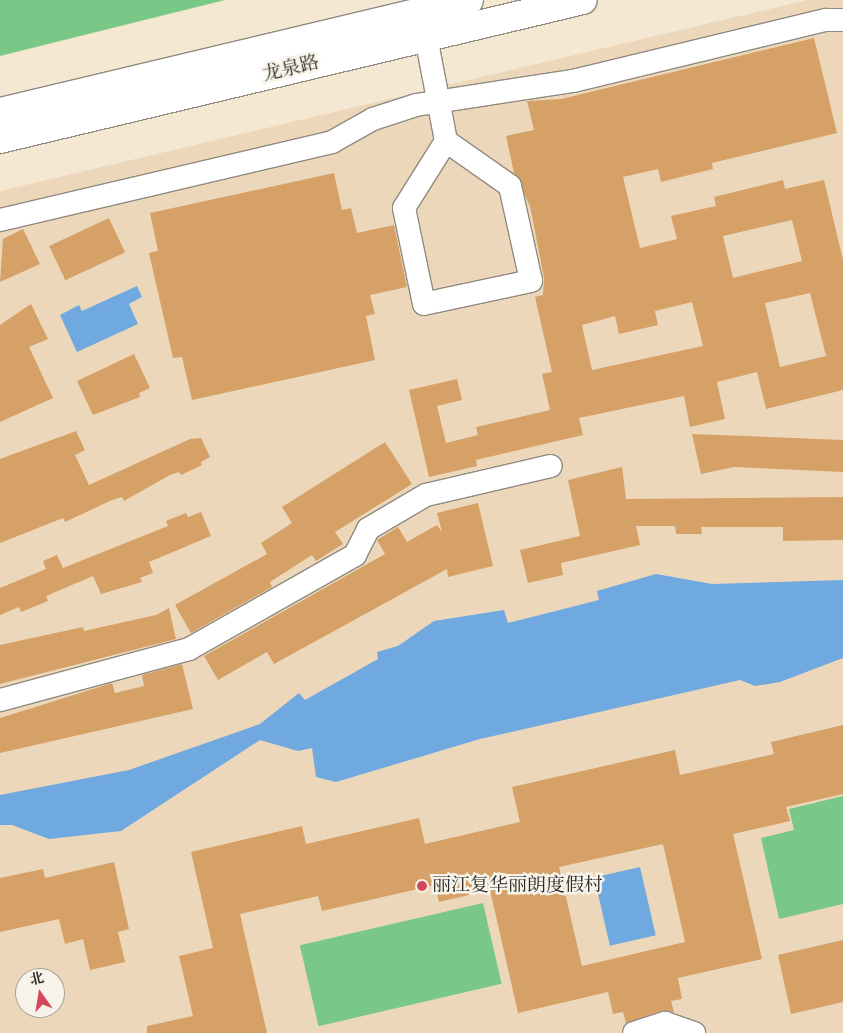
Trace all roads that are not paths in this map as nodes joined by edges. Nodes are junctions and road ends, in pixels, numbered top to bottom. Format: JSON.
{"nodes":[{"id":1,"x":469,"y":0,"type":"edge"},
{"id":2,"x":583,"y":0,"type":"edge"},
{"id":3,"x":843,"y":20,"type":"edge"},
{"id":4,"x":426,"y":37,"type":"junction"},
{"id":5,"x":438,"y":100,"type":"junction"},
{"id":6,"x":0,"y":112,"type":"edge"},
{"id":7,"x":0,"y":139,"type":"edge"},
{"id":8,"x":446,"y":141,"type":"junction"},
{"id":9,"x":0,"y":220,"type":"edge"},
{"id":10,"x":551,"y":466,"type":"dead end"},
{"id":11,"x":0,"y":700,"type":"edge"},
{"id":12,"x":634,"y":1033,"type":"edge"},
{"id":13,"x":694,"y":1033,"type":"edge"}],
"edges":[{"from":1,"to":6,"type":"main road","name":"龙泉路"},
{"from":2,"to":4,"type":"main road","name":"龙泉路"},
{"from":3,"to":5,"type":"lane"},
{"from":4,"to":5,"type":"lane"},
{"from":4,"to":7,"type":"main road","name":"龙泉路"},
{"from":5,"to":8,"type":"lane"},
{"from":5,"to":9,"type":"lane"},
{"from":8,"to":8,"type":"lane"},
{"from":10,"to":11,"type":"lane"},
{"from":12,"to":13,"type":"lane"}]}
